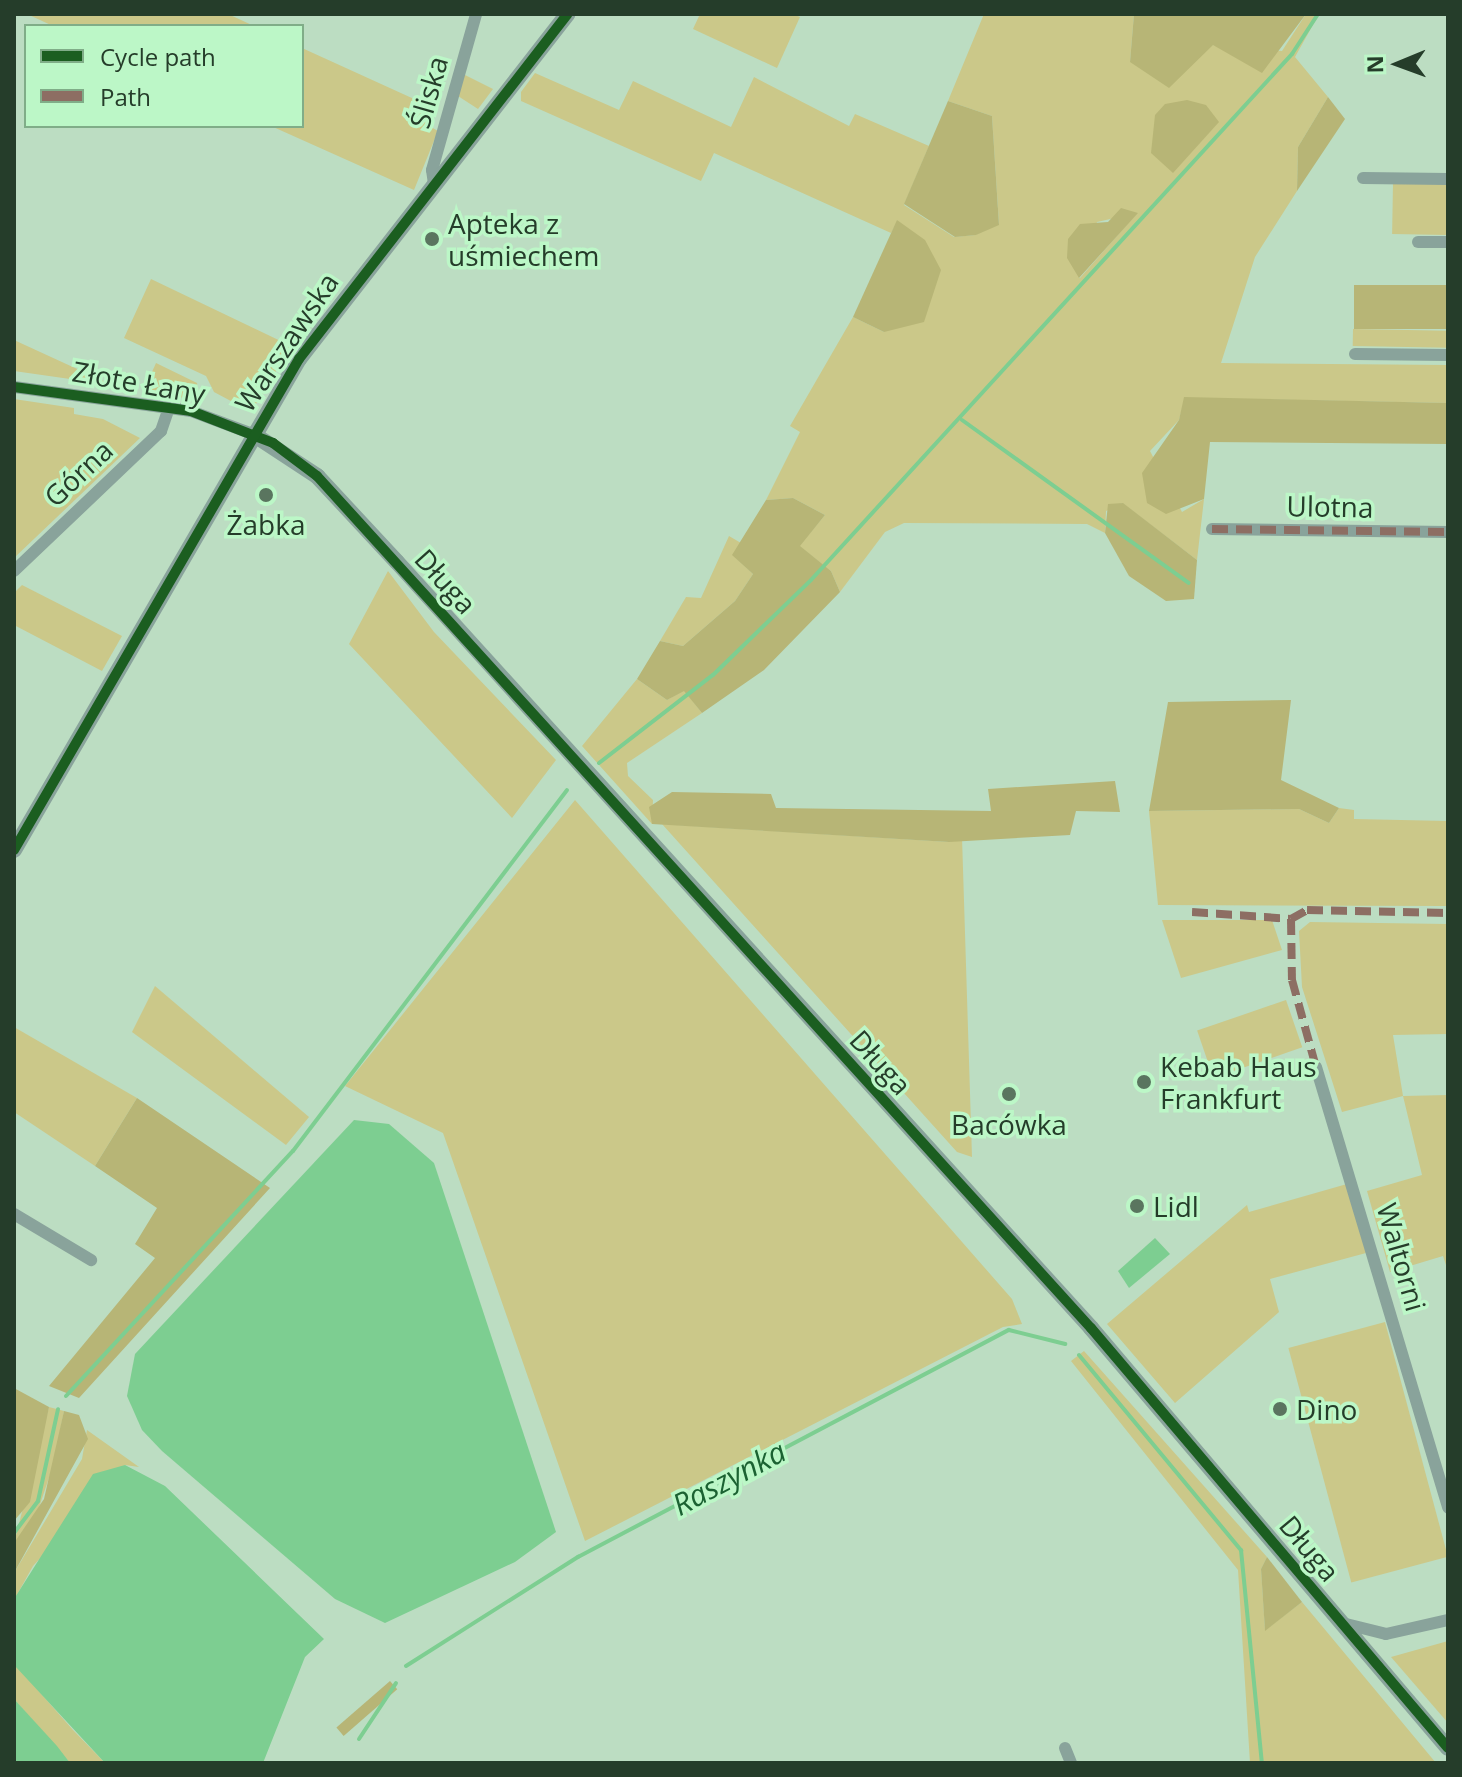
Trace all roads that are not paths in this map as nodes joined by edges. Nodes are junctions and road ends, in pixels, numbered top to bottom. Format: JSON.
{"nodes":[{"id":1,"x":476,"y":14,"type":"edge"},
{"id":2,"x":568,"y":14,"type":"edge"},
{"id":3,"x":1363,"y":178,"type":"dead end"},
{"id":4,"x":1448,"y":179,"type":"edge"},
{"id":5,"x":434,"y":184,"type":"junction"},
{"id":6,"x":1418,"y":242,"type":"dead end"},
{"id":7,"x":1448,"y":242,"type":"edge"},
{"id":8,"x":1355,"y":354,"type":"dead end"},
{"id":9,"x":1448,"y":355,"type":"edge"},
{"id":10,"x":14,"y":387,"type":"edge"},
{"id":11,"x":169,"y":408,"type":"junction"},
{"id":12,"x":253,"y":434,"type":"junction"},
{"id":13,"x":1212,"y":529,"type":"dead end"},
{"id":14,"x":1448,"y":532,"type":"edge"},
{"id":15,"x":14,"y":571,"type":"edge"},
{"id":16,"x":14,"y":850,"type":"edge"},
{"id":17,"x":1316,"y":1067,"type":"dead end"},
{"id":18,"x":14,"y":1214,"type":"edge"},
{"id":19,"x":91,"y":1260,"type":"dead end"},
{"id":20,"x":1448,"y":1508,"type":"edge"},
{"id":21,"x":1448,"y":1620,"type":"edge"},
{"id":22,"x":1341,"y":1623,"type":"junction"},
{"id":23,"x":1065,"y":1748,"type":"dead end"},
{"id":24,"x":1448,"y":1748,"type":"edge"},
{"id":25,"x":1071,"y":1763,"type":"edge"}],
"edges":[{"from":1,"to":5,"type":"street","name":"Śliska"},
{"from":2,"to":5,"type":"street","name":"Warszawska"},
{"from":3,"to":4,"type":"street"},
{"from":5,"to":12,"type":"street","name":"Warszawska"},
{"from":6,"to":7,"type":"street"},
{"from":8,"to":9,"type":"street"},
{"from":10,"to":11,"type":"street","name":"Złote Łany"},
{"from":11,"to":12,"type":"street","name":"Złote Łany"},
{"from":11,"to":15,"type":"street","name":"Górna"},
{"from":12,"to":16,"type":"street","name":"Warszawska"},
{"from":12,"to":22,"type":"street","name":"Długa"},
{"from":13,"to":14,"type":"street","name":"Ulotna"},
{"from":17,"to":20,"type":"street","name":"Waltorni"},
{"from":18,"to":19,"type":"street"},
{"from":21,"to":22,"type":"street"},
{"from":22,"to":24,"type":"street","name":"Długa"},
{"from":23,"to":25,"type":"street"}]}
